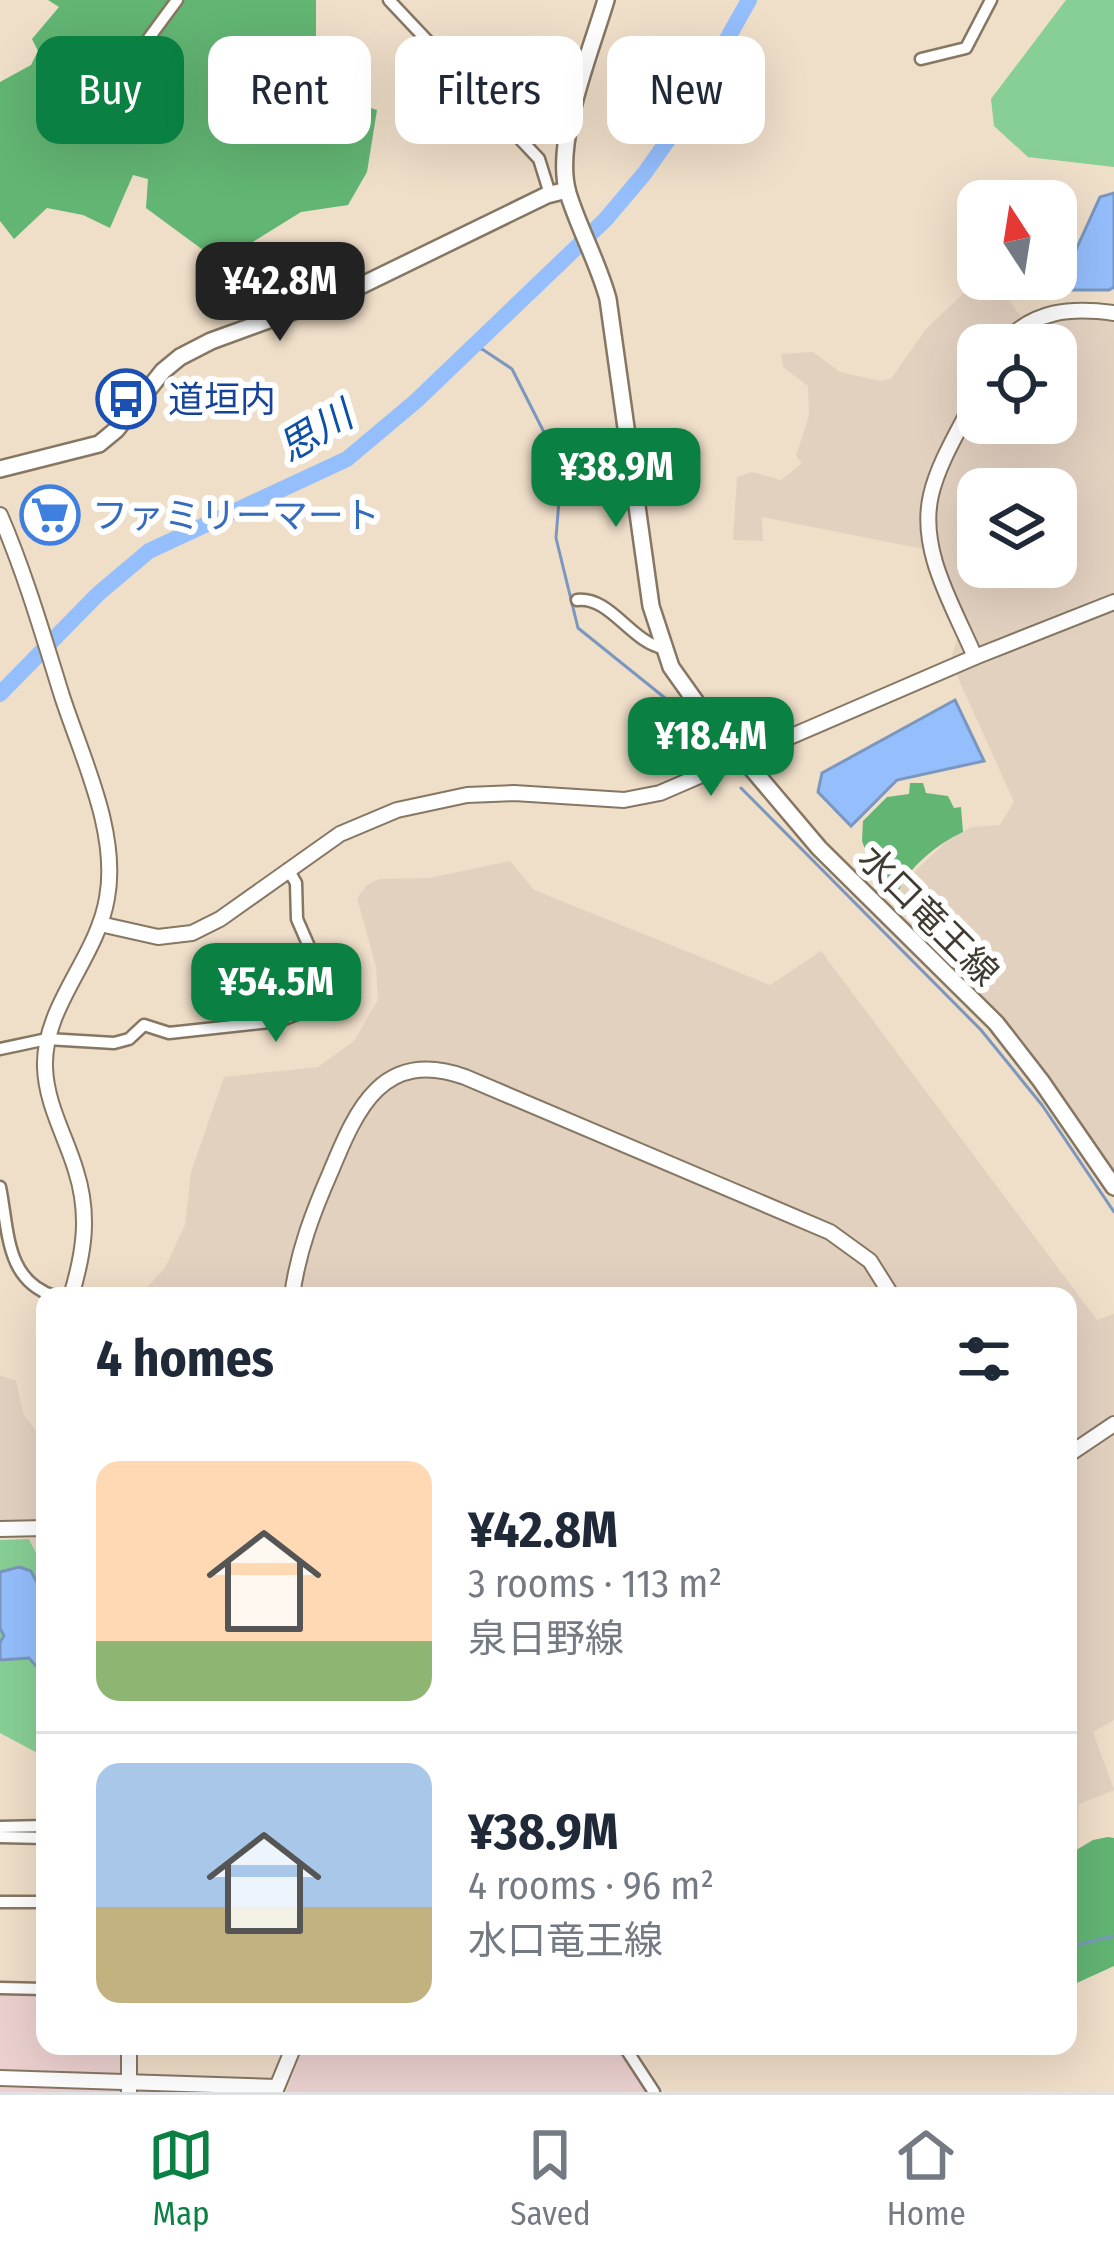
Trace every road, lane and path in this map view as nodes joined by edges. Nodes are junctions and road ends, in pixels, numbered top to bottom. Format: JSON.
{"nodes":[{"id":1,"x":177,"y":0,"type":"edge"},
{"id":2,"x":389,"y":0,"type":"edge"},
{"id":3,"x":606,"y":0,"type":"edge"},
{"id":4,"x":991,"y":0,"type":"edge"},
{"id":5,"x":150,"y":36,"type":"edge"},
{"id":6,"x":921,"y":58,"type":"dead end"},
{"id":7,"x":558,"y":192,"type":"junction"},
{"id":8,"x":1114,"y":313,"type":"edge"},
{"id":9,"x":1027,"y":324,"type":"edge"},
{"id":10,"x":957,"y":437,"type":"edge"},
{"id":11,"x":0,"y":469,"type":"edge"},
{"id":12,"x":0,"y":515,"type":"edge"},
{"id":13,"x":577,"y":600,"type":"dead end"},
{"id":14,"x":1114,"y":602,"type":"edge"},
{"id":15,"x":663,"y":648,"type":"junction"},
{"id":16,"x":974,"y":657,"type":"junction"},
{"id":17,"x":742,"y":759,"type":"junction"},
{"id":18,"x":288,"y":869,"type":"junction"},
{"id":19,"x":100,"y":924,"type":"junction"},
{"id":20,"x":46,"y":1040,"type":"junction"},
{"id":21,"x":0,"y":1049,"type":"edge"},
{"id":22,"x":0,"y":1187,"type":"edge"},
{"id":23,"x":1114,"y":1187,"type":"edge"},
{"id":24,"x":37,"y":1287,"type":"edge"},
{"id":25,"x":73,"y":1287,"type":"edge"},
{"id":26,"x":294,"y":1287,"type":"edge"},
{"id":27,"x":886,"y":1287,"type":"edge"},
{"id":28,"x":1114,"y":1424,"type":"edge"},
{"id":29,"x":1077,"y":1449,"type":"edge"},
{"id":30,"x":36,"y":1528,"type":"edge"},
{"id":31,"x":0,"y":1529,"type":"edge"},
{"id":32,"x":36,"y":1827,"type":"edge"},
{"id":33,"x":3,"y":1832,"type":"edge"},
{"id":34,"x":36,"y":1837,"type":"edge"},
{"id":35,"x":0,"y":1902,"type":"edge"},
{"id":36,"x":36,"y":1902,"type":"edge"},
{"id":37,"x":0,"y":1988,"type":"edge"},
{"id":38,"x":36,"y":1989,"type":"edge"},
{"id":39,"x":129,"y":2055,"type":"edge"},
{"id":40,"x":290,"y":2055,"type":"edge"},
{"id":41,"x":630,"y":2055,"type":"edge"},
{"id":42,"x":0,"y":2078,"type":"edge"},
{"id":43,"x":128,"y":2086,"type":"edge"},
{"id":44,"x":276,"y":2090,"type":"edge"},
{"id":45,"x":654,"y":2092,"type":"edge"}],
"edges":[{"from":1,"to":5,"type":"street"},
{"from":2,"to":7,"type":"street"},
{"from":3,"to":7,"type":"main road","name":"水口竜王線"},
{"from":4,"to":6,"type":"street"},
{"from":7,"to":11,"type":"main road"},
{"from":7,"to":15,"type":"main road","name":"水口竜王線"},
{"from":8,"to":9,"type":"street"},
{"from":10,"to":16,"type":"street"},
{"from":12,"to":19,"type":"street"},
{"from":13,"to":15,"type":"street"},
{"from":14,"to":16,"type":"street"},
{"from":15,"to":17,"type":"main road","name":"水口竜王線"},
{"from":16,"to":17,"type":"street"},
{"from":17,"to":18,"type":"street"},
{"from":17,"to":23,"type":"main road","name":"水口竜王線"},
{"from":18,"to":19,"type":"street"},
{"from":18,"to":20,"type":"street"},
{"from":19,"to":20,"type":"street"},
{"from":20,"to":21,"type":"street"},
{"from":20,"to":25,"type":"street"},
{"from":22,"to":24,"type":"street"},
{"from":26,"to":27,"type":"street"},
{"from":28,"to":29,"type":"street"},
{"from":30,"to":31,"type":"street"},
{"from":32,"to":33,"type":"street"},
{"from":33,"to":34,"type":"street"},
{"from":35,"to":36,"type":"street"},
{"from":37,"to":38,"type":"street"},
{"from":39,"to":43,"type":"street"},
{"from":40,"to":44,"type":"street"},
{"from":41,"to":45,"type":"street"},
{"from":42,"to":43,"type":"street"},
{"from":43,"to":44,"type":"street"}]}
